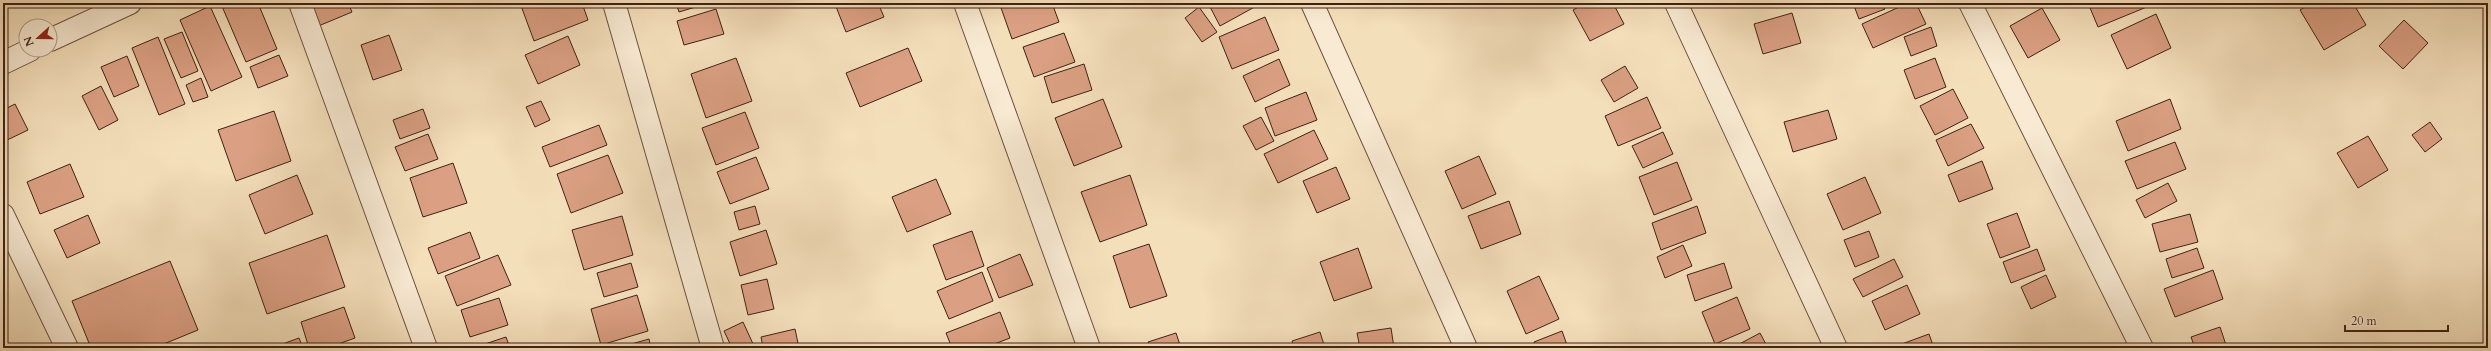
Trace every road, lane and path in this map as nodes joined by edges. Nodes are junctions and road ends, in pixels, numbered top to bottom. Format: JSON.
{"nodes":[{"id":1,"x":130,"y":3,"type":"edge"},
{"id":2,"x":300,"y":3,"type":"edge"},
{"id":3,"x":614,"y":3,"type":"edge"},
{"id":4,"x":965,"y":3,"type":"edge"},
{"id":5,"x":1312,"y":3,"type":"edge"},
{"id":6,"x":1676,"y":3,"type":"edge"},
{"id":7,"x":1970,"y":3,"type":"edge"},
{"id":8,"x":58,"y":36,"type":"edge"},
{"id":9,"x":18,"y":56,"type":"edge"},
{"id":10,"x":3,"y":63,"type":"edge"},
{"id":11,"x":3,"y":215,"type":"edge"},
{"id":12,"x":67,"y":348,"type":"edge"},
{"id":13,"x":426,"y":348,"type":"edge"},
{"id":14,"x":713,"y":348,"type":"edge"},
{"id":15,"x":1089,"y":348,"type":"edge"},
{"id":16,"x":1466,"y":348,"type":"edge"},
{"id":17,"x":1836,"y":348,"type":"edge"},
{"id":18,"x":2142,"y":348,"type":"edge"}],
"edges":[{"from":1,"to":8,"type":"street"},
{"from":2,"to":13,"type":"street"},
{"from":3,"to":14,"type":"street"},
{"from":4,"to":15,"type":"street"},
{"from":5,"to":16,"type":"street"},
{"from":6,"to":17,"type":"street"},
{"from":7,"to":18,"type":"street"},
{"from":9,"to":10,"type":"street"},
{"from":11,"to":12,"type":"street"}]}
